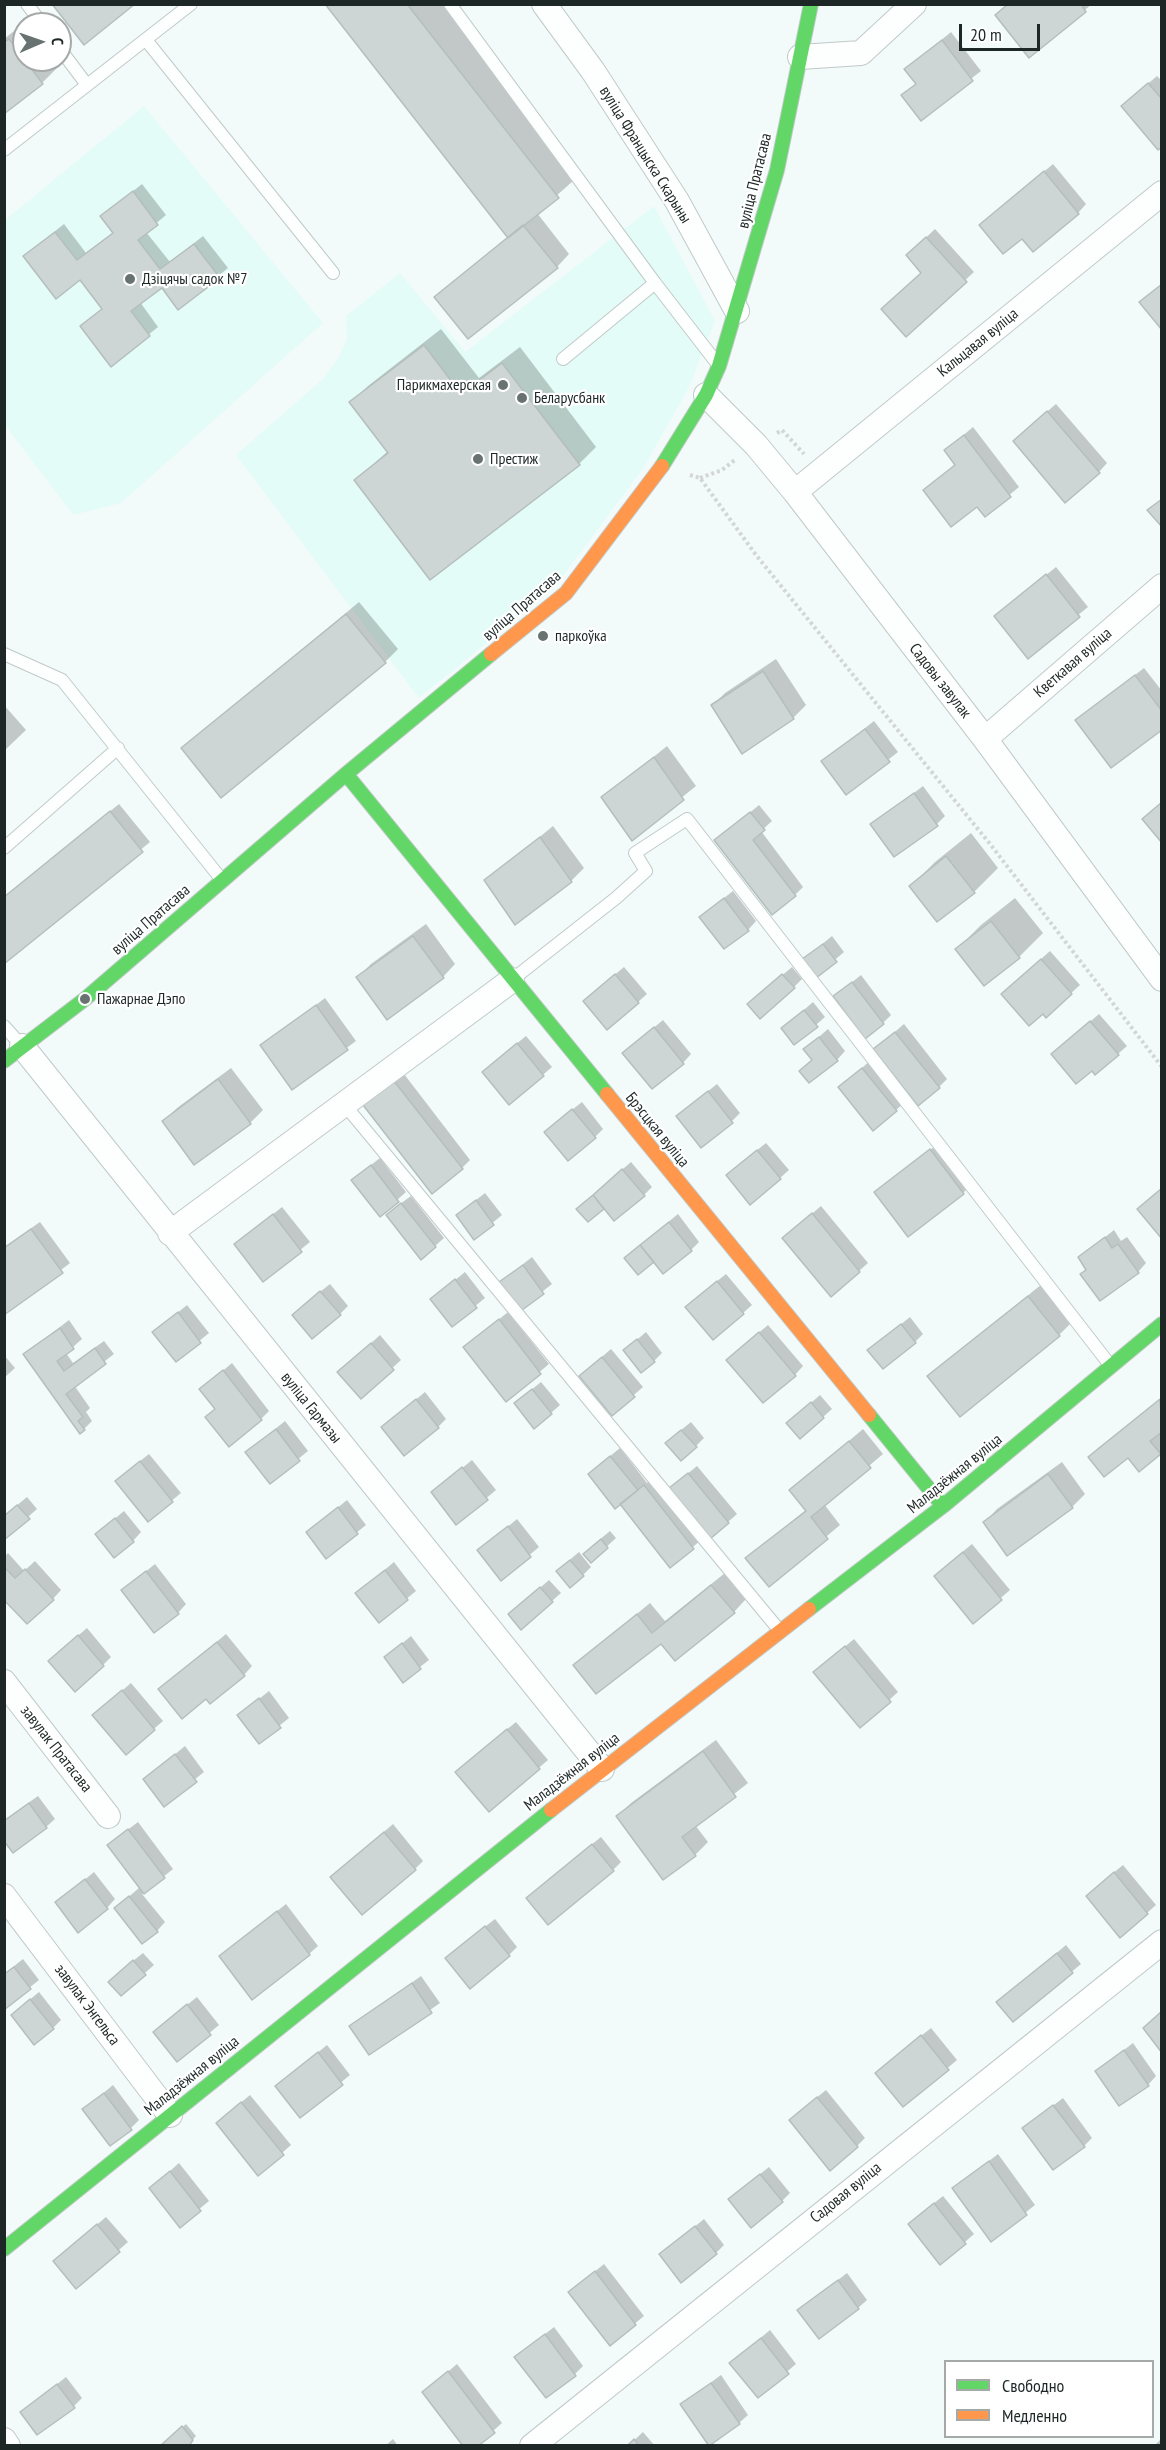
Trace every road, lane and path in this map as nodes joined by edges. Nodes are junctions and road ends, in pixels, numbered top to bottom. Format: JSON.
{"nodes":[{"id":1,"x":191,"y":4,"type":"edge"},
{"id":2,"x":450,"y":4,"type":"edge"},
{"id":3,"x":544,"y":4,"type":"edge"},
{"id":4,"x":811,"y":4,"type":"edge"},
{"id":5,"x":914,"y":4,"type":"edge"},
{"id":6,"x":146,"y":40,"type":"junction"},
{"id":7,"x":800,"y":57,"type":"junction"},
{"id":8,"x":72,"y":65,"type":"edge"},
{"id":9,"x":87,"y":85,"type":"junction"},
{"id":10,"x":4,"y":150,"type":"edge"},
{"id":11,"x":1161,"y":193,"type":"edge"},
{"id":12,"x":333,"y":273,"type":"dead end"},
{"id":13,"x":655,"y":284,"type":"junction"},
{"id":14,"x":736,"y":311,"type":"junction"},
{"id":15,"x":563,"y":359,"type":"dead end"},
{"id":16,"x":719,"y":366,"type":"junction"},
{"id":17,"x":706,"y":395,"type":"junction"},
{"id":18,"x":683,"y":473,"type":"dead end"},
{"id":19,"x":795,"y":492,"type":"junction"},
{"id":20,"x":1161,"y":586,"type":"edge"},
{"id":21,"x":4,"y":654,"type":"edge"},
{"id":22,"x":985,"y":739,"type":"junction"},
{"id":23,"x":118,"y":748,"type":"junction"},
{"id":24,"x":346,"y":774,"type":"junction"},
{"id":25,"x":4,"y":848,"type":"edge"},
{"id":26,"x":222,"y":879,"type":"junction"},
{"id":27,"x":1161,"y":979,"type":"edge"},
{"id":28,"x":512,"y":980,"type":"junction"},
{"id":29,"x":4,"y":1026,"type":"edge"},
{"id":30,"x":13,"y":1053,"type":"edge"},
{"id":31,"x":1161,"y":1067,"type":"edge"},
{"id":32,"x":344,"y":1104,"type":"junction"},
{"id":33,"x":170,"y":1233,"type":"junction"},
{"id":34,"x":1161,"y":1324,"type":"edge"},
{"id":35,"x":1110,"y":1365,"type":"junction"},
{"id":36,"x":943,"y":1506,"type":"junction"},
{"id":37,"x":780,"y":1632,"type":"junction"},
{"id":38,"x":4,"y":1682,"type":"edge"},
{"id":39,"x":602,"y":1769,"type":"junction"},
{"id":40,"x":108,"y":1816,"type":"dead end"},
{"id":41,"x":4,"y":1896,"type":"edge"},
{"id":42,"x":1161,"y":1942,"type":"edge"},
{"id":43,"x":170,"y":2115,"type":"junction"},
{"id":44,"x":4,"y":2250,"type":"edge"},
{"id":45,"x":4,"y":2440,"type":"edge"},
{"id":46,"x":8,"y":2445,"type":"edge"},
{"id":47,"x":532,"y":2445,"type":"edge"}],
"edges":[{"from":1,"to":6,"type":"lane"},
{"from":2,"to":13,"type":"lane"},
{"from":3,"to":14,"type":"street","name":"вуліца Францыска Скарыны"},
{"from":4,"to":7,"type":"street","name":"вуліца Пратасава"},
{"from":5,"to":7,"type":"street"},
{"from":6,"to":9,"type":"lane"},
{"from":6,"to":12,"type":"lane"},
{"from":7,"to":14,"type":"street","name":"вуліца Пратасава"},
{"from":8,"to":9,"type":"lane"},
{"from":9,"to":10,"type":"lane"},
{"from":11,"to":19,"type":"street","name":"Кальцавая вуліца"},
{"from":13,"to":15,"type":"lane"},
{"from":13,"to":16,"type":"lane"},
{"from":14,"to":16,"type":"street","name":"вуліца Пратасава"},
{"from":16,"to":17,"type":"street","name":"вуліца Пратасава"},
{"from":17,"to":19,"type":"street","name":"Садовы завулак"},
{"from":17,"to":24,"type":"street","name":"вуліца Пратасава"},
{"from":18,"to":31,"type":"path"},
{"from":19,"to":22,"type":"street","name":"Садовы завулак"},
{"from":20,"to":22,"type":"street","name":"Кветкавая вуліца"},
{"from":21,"to":23,"type":"lane"},
{"from":22,"to":27,"type":"street","name":"Садовы завулак"},
{"from":23,"to":25,"type":"lane"},
{"from":23,"to":26,"type":"lane"},
{"from":24,"to":26,"type":"street","name":"вуліца Пратасава"},
{"from":24,"to":28,"type":"street","name":"Брэсцкая вуліца"},
{"from":26,"to":30,"type":"street","name":"вуліца Пратасава"},
{"from":28,"to":32,"type":"street"},
{"from":28,"to":35,"type":"lane"},
{"from":28,"to":36,"type":"street","name":"Брэсцкая вуліца"},
{"from":29,"to":30,"type":"lane"},
{"from":30,"to":33,"type":"street","name":"вуліца Гармазы"},
{"from":32,"to":33,"type":"street"},
{"from":32,"to":37,"type":"lane"},
{"from":33,"to":39,"type":"street","name":"вуліца Гармазы"},
{"from":34,"to":35,"type":"street","name":"Маладзёжная вуліца"},
{"from":35,"to":36,"type":"street","name":"Маладзёжная вуліца"},
{"from":36,"to":37,"type":"street","name":"Маладзёжная вуліца"},
{"from":37,"to":39,"type":"street","name":"Маладзёжная вуліца"},
{"from":38,"to":40,"type":"street","name":"завулак Пратасава"},
{"from":39,"to":43,"type":"street","name":"Маладзёжная вуліца"},
{"from":41,"to":43,"type":"street","name":"завулак Энгельса"},
{"from":42,"to":47,"type":"street","name":"Садовая вуліца"},
{"from":43,"to":44,"type":"street","name":"Маладзёжная вуліца"},
{"from":45,"to":46,"type":"street"}]}
